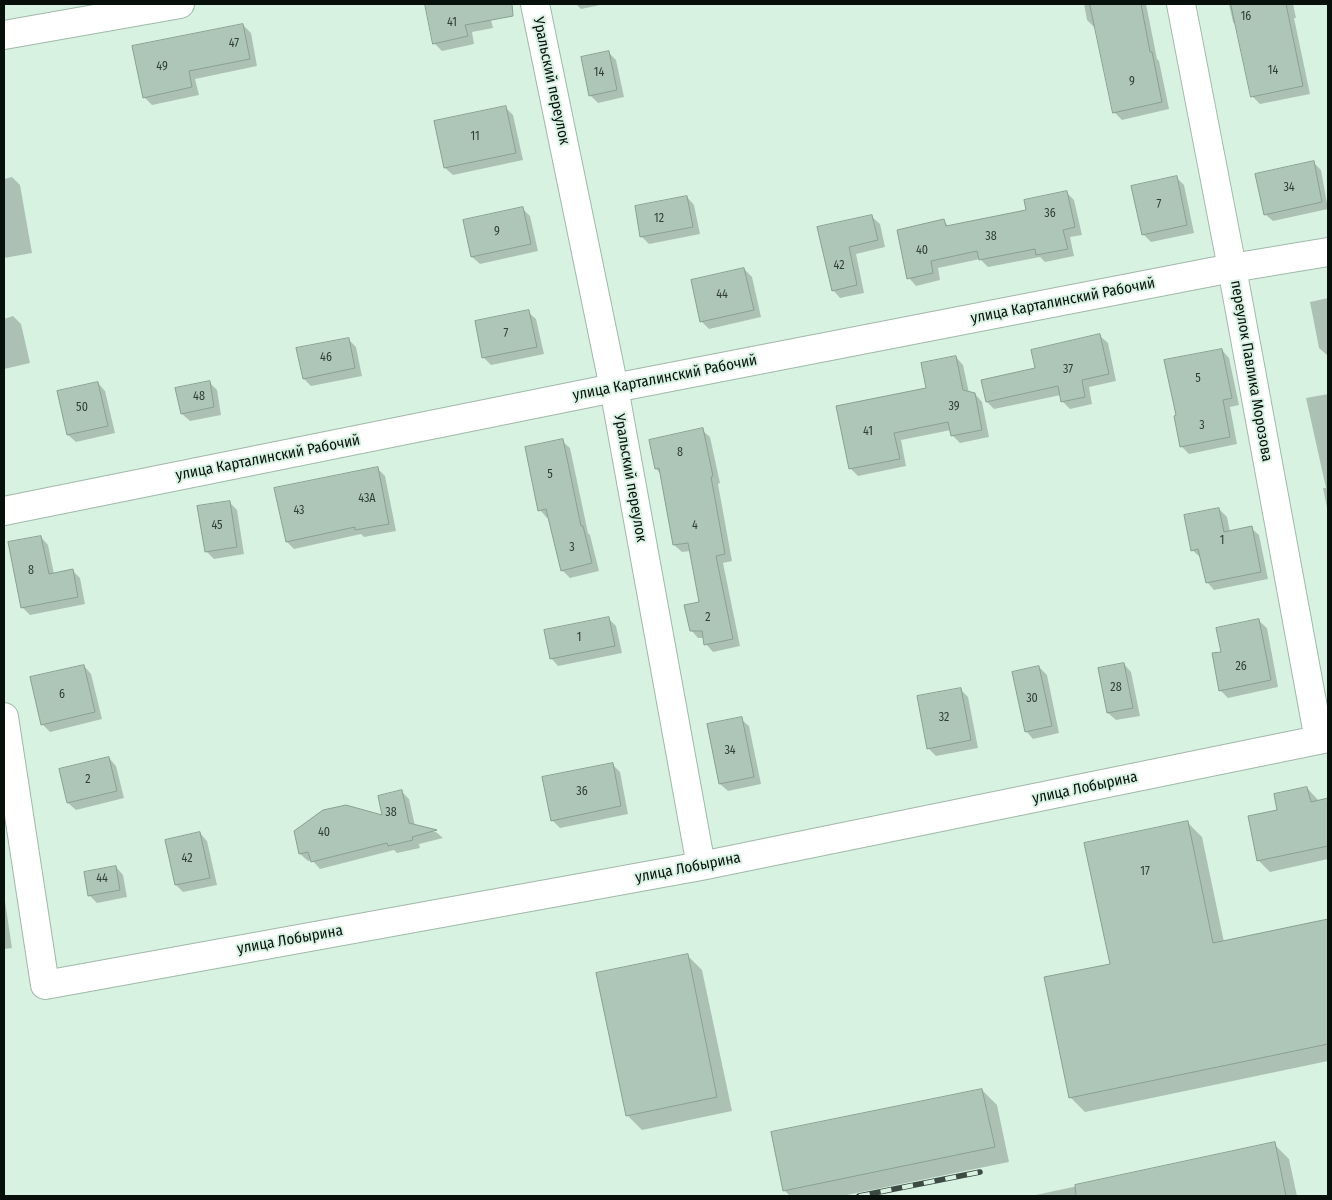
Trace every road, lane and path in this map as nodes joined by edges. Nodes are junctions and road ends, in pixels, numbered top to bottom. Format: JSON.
{"nodes":[{"id":1,"x":180,"y":4,"type":"edge"},
{"id":2,"x":535,"y":4,"type":"edge"},
{"id":3,"x":1181,"y":4,"type":"edge"},
{"id":4,"x":4,"y":35,"type":"edge"},
{"id":5,"x":1328,"y":252,"type":"edge"},
{"id":6,"x":1232,"y":268,"type":"junction"},
{"id":7,"x":614,"y":388,"type":"junction"},
{"id":8,"x":4,"y":511,"type":"edge"},
{"id":9,"x":4,"y":717,"type":"edge"},
{"id":10,"x":1324,"y":739,"type":"edge"},
{"id":11,"x":702,"y":866,"type":"junction"}],
"edges":[{"from":1,"to":4,"type":"street"},
{"from":2,"to":7,"type":"street","name":"Уральский переулок"},
{"from":3,"to":6,"type":"street","name":"переулок Павлика Морозова"},
{"from":5,"to":6,"type":"street","name":"улица Карталинский Рабочий"},
{"from":6,"to":7,"type":"street","name":"улица Карталинский Рабочий"},
{"from":6,"to":10,"type":"street","name":"переулок Павлика Морозова"},
{"from":7,"to":8,"type":"street","name":"улица Карталинский Рабочий"},
{"from":7,"to":11,"type":"street","name":"Уральский переулок"},
{"from":9,"to":11,"type":"street","name":"улица Лобырина"},
{"from":10,"to":11,"type":"street","name":"улица Лобырина"}]}
